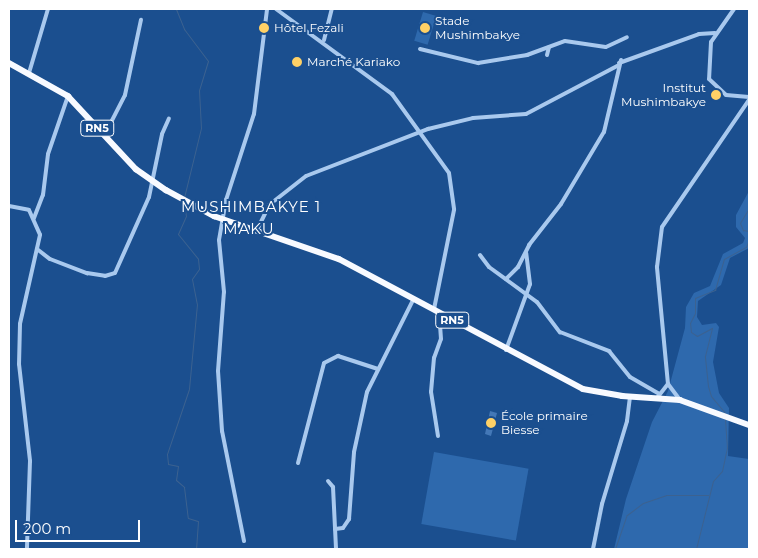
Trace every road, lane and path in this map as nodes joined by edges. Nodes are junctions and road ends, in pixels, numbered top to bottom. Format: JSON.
{"nodes":[{"id":1,"x":48,"y":9,"type":"edge"},
{"id":2,"x":267,"y":9,"type":"edge"},
{"id":3,"x":276,"y":9,"type":"edge"},
{"id":4,"x":332,"y":9,"type":"edge"},
{"id":5,"x":734,"y":9,"type":"edge"},
{"id":6,"x":141,"y":20,"type":"dead end"},
{"id":7,"x":715,"y":33,"type":"junction"},
{"id":8,"x":627,"y":37,"type":"dead end"},
{"id":9,"x":324,"y":40,"type":"junction"},
{"id":10,"x":549,"y":47,"type":"junction"},
{"id":11,"x":420,"y":49,"type":"dead end"},
{"id":12,"x":547,"y":55,"type":"dead end"},
{"id":13,"x":9,"y":63,"type":"edge"},
{"id":14,"x":619,"y":63,"type":"junction"},
{"id":15,"x":29,"y":73,"type":"junction"},
{"id":16,"x":68,"y":96,"type":"junction"},
{"id":17,"x":749,"y":101,"type":"edge"},
{"id":18,"x":169,"y":118,"type":"dead end"},
{"id":19,"x":421,"y":132,"type":"junction"},
{"id":20,"x":104,"y":136,"type":"junction"},
{"id":21,"x":153,"y":182,"type":"junction"},
{"id":22,"x":9,"y":206,"type":"edge"},
{"id":23,"x":34,"y":218,"type":"junction"},
{"id":24,"x":222,"y":220,"type":"junction"},
{"id":25,"x":256,"y":230,"type":"junction"},
{"id":26,"x":37,"y":249,"type":"junction"},
{"id":27,"x":526,"y":253,"type":"junction"},
{"id":28,"x":480,"y":255,"type":"dead end"},
{"id":29,"x":506,"y":278,"type":"junction"},
{"id":30,"x":526,"y":294,"type":"junction"},
{"id":31,"x":413,"y":300,"type":"junction"},
{"id":32,"x":436,"y":311,"type":"junction"},
{"id":33,"x":506,"y":350,"type":"junction"},
{"id":34,"x":378,"y":369,"type":"junction"},
{"id":35,"x":668,"y":384,"type":"junction"},
{"id":36,"x":642,"y":386,"type":"junction"},
{"id":37,"x":630,"y":396,"type":"junction"},
{"id":38,"x":658,"y":396,"type":"junction"},
{"id":39,"x":638,"y":397,"type":"junction"},
{"id":40,"x":680,"y":400,"type":"junction"},
{"id":41,"x":749,"y":425,"type":"edge"},
{"id":42,"x":438,"y":436,"type":"dead end"},
{"id":43,"x":298,"y":463,"type":"dead end"},
{"id":44,"x":328,"y":481,"type":"dead end"},
{"id":45,"x":335,"y":529,"type":"junction"},
{"id":46,"x":244,"y":541,"type":"dead end"},
{"id":47,"x":27,"y":549,"type":"edge"},
{"id":48,"x":336,"y":549,"type":"edge"},
{"id":49,"x":594,"y":549,"type":"edge"}],
"edges":[{"from":1,"to":15,"type":"street"},
{"from":2,"to":24,"type":"street"},
{"from":3,"to":9,"type":"street"},
{"from":4,"to":9,"type":"street"},
{"from":5,"to":7,"type":"street"},
{"from":6,"to":20,"type":"street"},
{"from":7,"to":14,"type":"street"},
{"from":7,"to":17,"type":"street"},
{"from":8,"to":10,"type":"street"},
{"from":9,"to":19,"type":"street"},
{"from":10,"to":11,"type":"street"},
{"from":10,"to":12,"type":"street"},
{"from":13,"to":15,"type":"highway","number":"RN5"},
{"from":14,"to":19,"type":"street"},
{"from":14,"to":27,"type":"street"},
{"from":15,"to":16,"type":"highway","number":"RN5"},
{"from":16,"to":20,"type":"highway","number":"RN5"},
{"from":16,"to":23,"type":"street"},
{"from":17,"to":35,"type":"street"},
{"from":18,"to":21,"type":"street"},
{"from":19,"to":25,"type":"street"},
{"from":19,"to":32,"type":"street"},
{"from":20,"to":21,"type":"highway","number":"RN5"},
{"from":21,"to":24,"type":"highway","number":"RN5"},
{"from":21,"to":26,"type":"street"},
{"from":22,"to":23,"type":"street"},
{"from":23,"to":26,"type":"street"},
{"from":24,"to":25,"type":"highway","number":"RN5"},
{"from":24,"to":46,"type":"street"},
{"from":25,"to":31,"type":"highway","number":"RN5"},
{"from":26,"to":47,"type":"street"},
{"from":27,"to":29,"type":"street"},
{"from":27,"to":30,"type":"street"},
{"from":28,"to":29,"type":"street"},
{"from":29,"to":30,"type":"street"},
{"from":30,"to":33,"type":"street"},
{"from":30,"to":36,"type":"street"},
{"from":31,"to":32,"type":"highway","number":"RN5"},
{"from":31,"to":34,"type":"street"},
{"from":32,"to":33,"type":"highway","number":"RN5"},
{"from":32,"to":42,"type":"street"},
{"from":33,"to":37,"type":"highway","number":"RN5"},
{"from":34,"to":43,"type":"street"},
{"from":34,"to":45,"type":"street"},
{"from":35,"to":38,"type":"street"},
{"from":35,"to":40,"type":"street"},
{"from":36,"to":38,"type":"street"},
{"from":36,"to":39,"type":"street"},
{"from":37,"to":39,"type":"highway","number":"RN5"},
{"from":37,"to":49,"type":"street"},
{"from":38,"to":39,"type":"highway","number":"RN5"},
{"from":38,"to":40,"type":"highway","number":"RN5"},
{"from":40,"to":41,"type":"highway","number":"RN5"},
{"from":44,"to":45,"type":"street"},
{"from":45,"to":48,"type":"street"}]}
